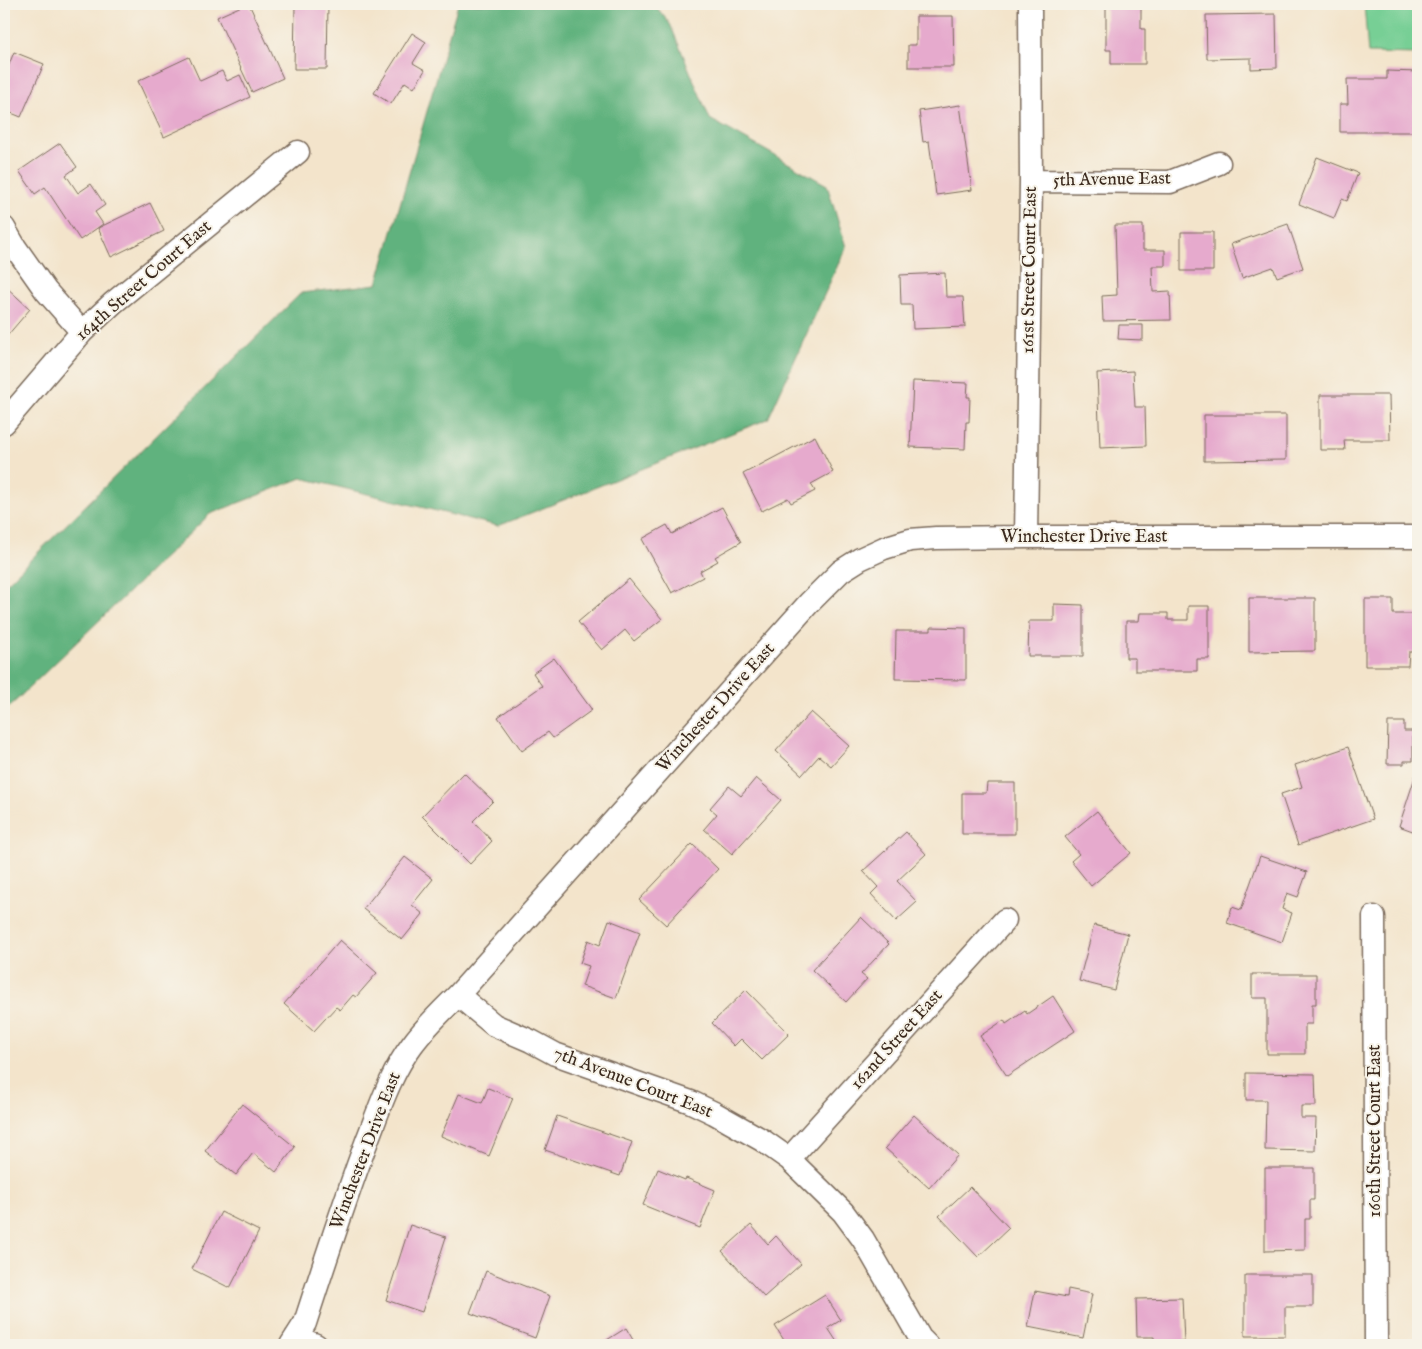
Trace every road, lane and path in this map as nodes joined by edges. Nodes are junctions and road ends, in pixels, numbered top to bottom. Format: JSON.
{"nodes":[{"id":1,"x":1030,"y":4,"type":"edge"},
{"id":2,"x":298,"y":152,"type":"dead end"},
{"id":3,"x":1219,"y":163,"type":"dead end"},
{"id":4,"x":1031,"y":182,"type":"junction"},
{"id":5,"x":4,"y":228,"type":"edge"},
{"id":6,"x":82,"y":332,"type":"junction"},
{"id":7,"x":4,"y":423,"type":"edge"},
{"id":8,"x":1026,"y":536,"type":"junction"},
{"id":9,"x":1418,"y":537,"type":"edge"},
{"id":10,"x":1374,"y":917,"type":"dead end"},
{"id":11,"x":1005,"y":920,"type":"dead end"},
{"id":12,"x":458,"y":995,"type":"junction"},
{"id":13,"x":789,"y":1159,"type":"junction"},
{"id":14,"x":301,"y":1343,"type":"edge"},
{"id":15,"x":927,"y":1345,"type":"edge"},
{"id":16,"x":1376,"y":1345,"type":"edge"}],
"edges":[{"from":1,"to":4,"type":"street","name":"161st Street Court East"},
{"from":2,"to":6,"type":"street","name":"164th Street Court East"},
{"from":3,"to":4,"type":"street","name":"5th Avenue East"},
{"from":4,"to":8,"type":"street","name":"161st Street Court East"},
{"from":5,"to":6,"type":"street"},
{"from":6,"to":7,"type":"street","name":"164th Street Court East"},
{"from":8,"to":9,"type":"street","name":"Winchester Drive East"},
{"from":8,"to":12,"type":"street","name":"Winchester Drive East"},
{"from":10,"to":16,"type":"street","name":"160th Street Court East"},
{"from":11,"to":13,"type":"street","name":"162nd Street East"},
{"from":12,"to":13,"type":"street","name":"7th Avenue Court East"},
{"from":12,"to":14,"type":"street","name":"Winchester Drive East"},
{"from":13,"to":15,"type":"street","name":"7th Avenue Court East"}]}
